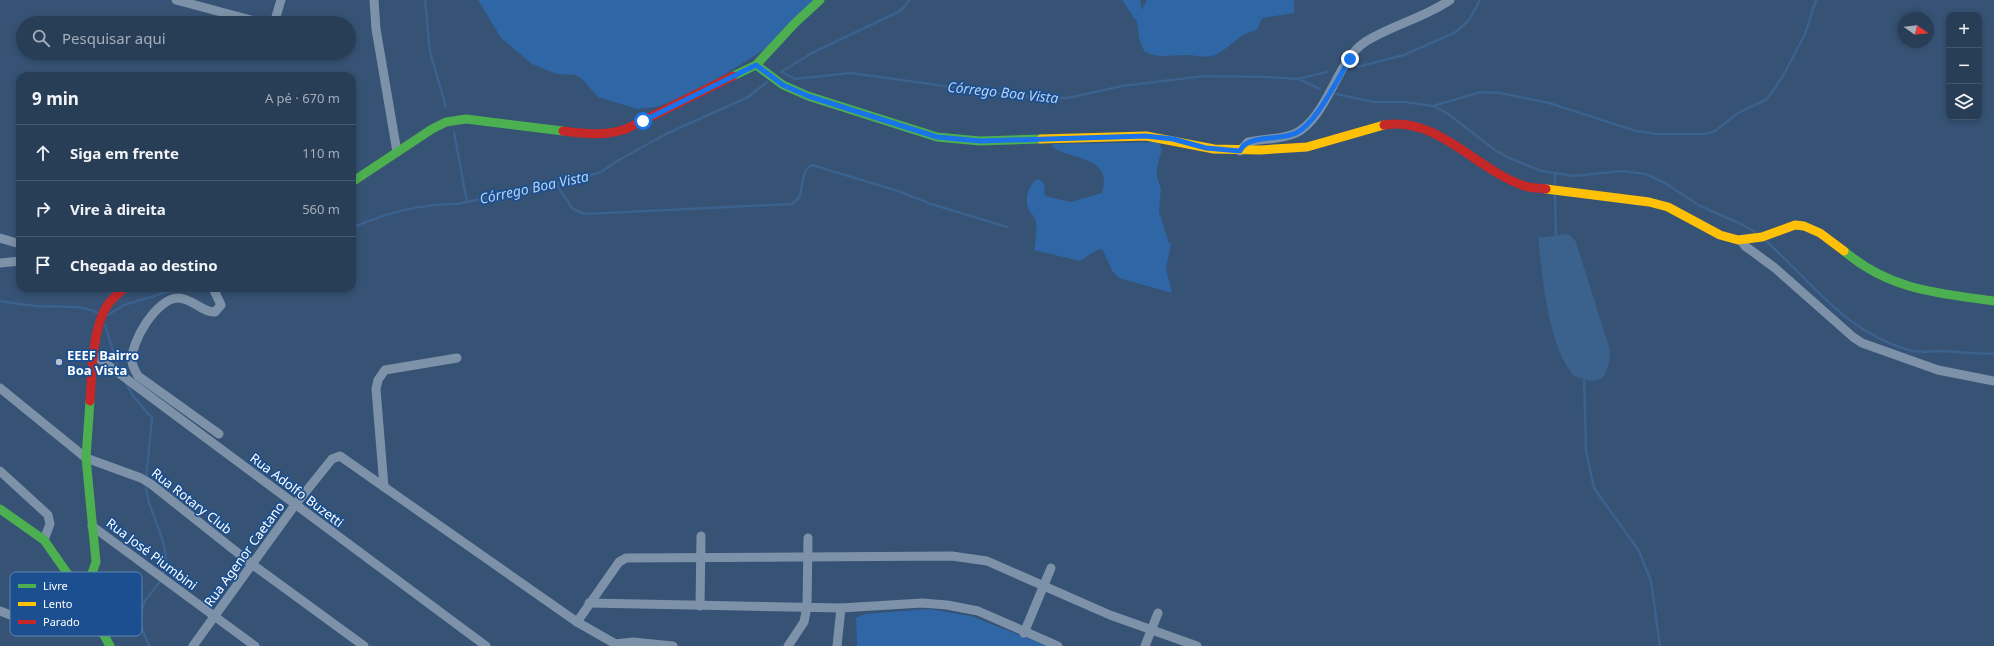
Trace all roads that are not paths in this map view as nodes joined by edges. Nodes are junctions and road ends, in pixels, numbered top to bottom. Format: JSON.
{"nodes":[{"id":1,"x":176,"y":0,"type":"edge"},
{"id":2,"x":281,"y":0,"type":"edge"},
{"id":3,"x":374,"y":0,"type":"edge"},
{"id":4,"x":820,"y":0,"type":"edge"},
{"id":5,"x":1450,"y":0,"type":"edge"},
{"id":6,"x":236,"y":16,"type":"edge"},
{"id":7,"x":276,"y":16,"type":"edge"},
{"id":8,"x":756,"y":65,"type":"junction"},
{"id":9,"x":1240,"y":151,"type":"junction"},
{"id":10,"x":397,"y":152,"type":"junction"},
{"id":11,"x":356,"y":179,"type":"edge"},
{"id":12,"x":0,"y":238,"type":"edge"},
{"id":13,"x":1741,"y":240,"type":"junction"},
{"id":14,"x":16,"y":243,"type":"edge"},
{"id":15,"x":16,"y":261,"type":"edge"},
{"id":16,"x":0,"y":263,"type":"edge"},
{"id":17,"x":120,"y":292,"type":"edge"},
{"id":18,"x":215,"y":292,"type":"edge"},
{"id":19,"x":1994,"y":301,"type":"edge"},
{"id":20,"x":93,"y":354,"type":"junction"},
{"id":21,"x":458,"y":358,"type":"dead end"},
{"id":22,"x":1994,"y":381,"type":"edge"},
{"id":23,"x":0,"y":388,"type":"edge"},
{"id":24,"x":220,"y":434,"type":"dead end"},
{"id":25,"x":86,"y":458,"type":"junction"},
{"id":26,"x":0,"y":471,"type":"edge"},
{"id":27,"x":384,"y":487,"type":"junction"},
{"id":28,"x":296,"y":505,"type":"junction"},
{"id":29,"x":0,"y":509,"type":"edge"},
{"id":30,"x":92,"y":526,"type":"junction"},
{"id":31,"x":701,"y":536,"type":"dead end"},
{"id":32,"x":808,"y":538,"type":"dead end"},
{"id":33,"x":44,"y":540,"type":"junction"},
{"id":34,"x":700,"y":558,"type":"junction"},
{"id":35,"x":808,"y":558,"type":"junction"},
{"id":36,"x":253,"y":565,"type":"junction"},
{"id":37,"x":1051,"y":568,"type":"dead end"},
{"id":38,"x":67,"y":572,"type":"edge"},
{"id":39,"x":93,"y":572,"type":"edge"},
{"id":40,"x":1043,"y":586,"type":"junction"},
{"id":41,"x":589,"y":603,"type":"junction"},
{"id":42,"x":700,"y":606,"type":"junction"},
{"id":43,"x":807,"y":607,"type":"junction"},
{"id":44,"x":841,"y":608,"type":"junction"},
{"id":45,"x":0,"y":611,"type":"edge"},
{"id":46,"x":1158,"y":613,"type":"dead end"},
{"id":47,"x":10,"y":615,"type":"edge"},
{"id":48,"x":214,"y":617,"type":"junction"},
{"id":49,"x":576,"y":622,"type":"junction"},
{"id":50,"x":1151,"y":631,"type":"junction"},
{"id":51,"x":1024,"y":633,"type":"junction"},
{"id":52,"x":105,"y":636,"type":"edge"},
{"id":53,"x":617,"y":645,"type":"edge"},
{"id":54,"x":110,"y":646,"type":"edge"},
{"id":55,"x":193,"y":646,"type":"edge"},
{"id":56,"x":255,"y":646,"type":"edge"},
{"id":57,"x":364,"y":646,"type":"edge"},
{"id":58,"x":486,"y":646,"type":"edge"},
{"id":59,"x":673,"y":646,"type":"edge"},
{"id":60,"x":788,"y":646,"type":"edge"},
{"id":61,"x":837,"y":646,"type":"edge"},
{"id":62,"x":1058,"y":646,"type":"edge"},
{"id":63,"x":1144,"y":646,"type":"edge"},
{"id":64,"x":1196,"y":646,"type":"edge"}],
"edges":[{"from":1,"to":6,"type":"street"},
{"from":2,"to":7,"type":"street"},
{"from":3,"to":10,"type":"street"},
{"from":4,"to":8,"type":"street"},
{"from":5,"to":9,"type":"street"},
{"from":8,"to":9,"type":"street"},
{"from":8,"to":10,"type":"street"},
{"from":9,"to":13,"type":"street"},
{"from":10,"to":11,"type":"street"},
{"from":12,"to":14,"type":"street"},
{"from":13,"to":19,"type":"street"},
{"from":13,"to":22,"type":"street"},
{"from":15,"to":16,"type":"street"},
{"from":17,"to":20,"type":"street"},
{"from":18,"to":24,"type":"street"},
{"from":20,"to":25,"type":"street"},
{"from":20,"to":28,"type":"street","name":"Rua Adolfo Buzetti"},
{"from":21,"to":27,"type":"street"},
{"from":23,"to":25,"type":"street","name":"Rua Rotary Club"},
{"from":25,"to":30,"type":"street"},
{"from":25,"to":36,"type":"street","name":"Rua Rotary Club"},
{"from":26,"to":33,"type":"street"},
{"from":27,"to":28,"type":"street","name":"Rua Agenor Caetano"},
{"from":27,"to":49,"type":"street"},
{"from":28,"to":36,"type":"street","name":"Rua Agenor Caetano"},
{"from":28,"to":58,"type":"street","name":"Rua Adolfo Buzetti"},
{"from":29,"to":33,"type":"street"},
{"from":30,"to":39,"type":"street"},
{"from":30,"to":48,"type":"street","name":"Rua José Piumbini"},
{"from":31,"to":34,"type":"street"},
{"from":32,"to":35,"type":"street"},
{"from":33,"to":38,"type":"street"},
{"from":34,"to":35,"type":"street"},
{"from":34,"to":41,"type":"street"},
{"from":34,"to":42,"type":"street"},
{"from":35,"to":40,"type":"street"},
{"from":35,"to":43,"type":"street"},
{"from":36,"to":48,"type":"street","name":"Rua Agenor Caetano"},
{"from":36,"to":57,"type":"street","name":"Rua Rotary Club"},
{"from":37,"to":40,"type":"street"},
{"from":40,"to":50,"type":"street"},
{"from":40,"to":51,"type":"street"},
{"from":41,"to":42,"type":"street"},
{"from":41,"to":49,"type":"street"},
{"from":42,"to":43,"type":"street"},
{"from":43,"to":44,"type":"street"},
{"from":43,"to":60,"type":"street"},
{"from":44,"to":51,"type":"street"},
{"from":44,"to":61,"type":"street"},
{"from":45,"to":47,"type":"street"},
{"from":46,"to":50,"type":"street"},
{"from":48,"to":55,"type":"street","name":"Rua Agenor Caetano"},
{"from":48,"to":56,"type":"street","name":"Rua José Piumbini"},
{"from":49,"to":53,"type":"street"},
{"from":50,"to":63,"type":"street"},
{"from":50,"to":64,"type":"street"},
{"from":51,"to":62,"type":"street"},
{"from":52,"to":54,"type":"street"},
{"from":53,"to":59,"type":"street"}]}
